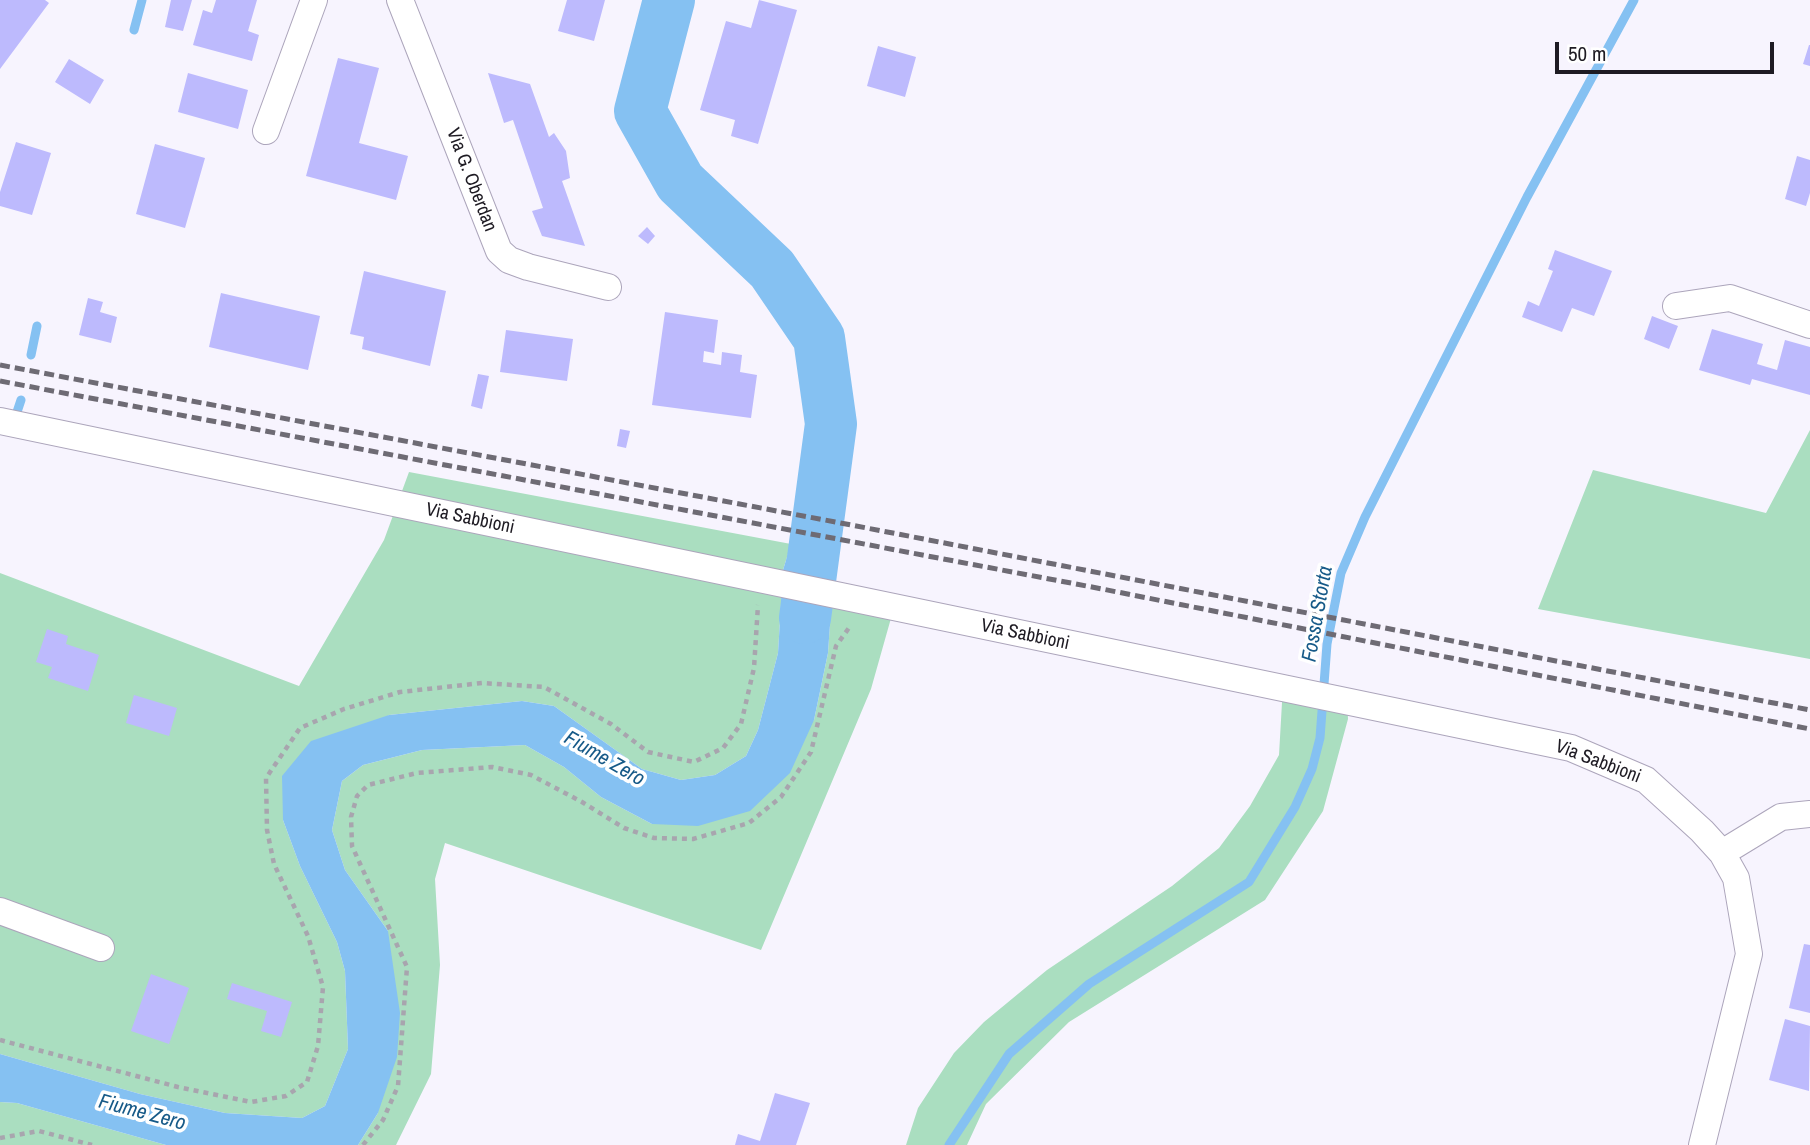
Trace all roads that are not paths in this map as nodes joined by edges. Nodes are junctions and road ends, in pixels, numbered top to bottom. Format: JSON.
{"nodes":[{"id":1,"x":314,"y":0,"type":"edge"},
{"id":2,"x":400,"y":0,"type":"edge"},
{"id":3,"x":267,"y":131,"type":"dead end"},
{"id":4,"x":608,"y":287,"type":"dead end"},
{"id":5,"x":1676,"y":306,"type":"dead end"},
{"id":6,"x":1810,"y":325,"type":"edge"},
{"id":7,"x":0,"y":421,"type":"edge"},
{"id":8,"x":1810,"y":814,"type":"edge"},
{"id":9,"x":1721,"y":853,"type":"junction"},
{"id":10,"x":0,"y":911,"type":"edge"},
{"id":11,"x":101,"y":948,"type":"dead end"},
{"id":12,"x":1702,"y":1145,"type":"edge"}],
"edges":[{"from":1,"to":3,"type":"street"},
{"from":2,"to":4,"type":"street","name":"Via G. Oberdan"},
{"from":5,"to":6,"type":"street"},
{"from":7,"to":9,"type":"street","name":"Via Sabbioni"},
{"from":8,"to":9,"type":"street"},
{"from":9,"to":12,"type":"street","name":"Via Sabbioni"},
{"from":10,"to":11,"type":"street"}]}
